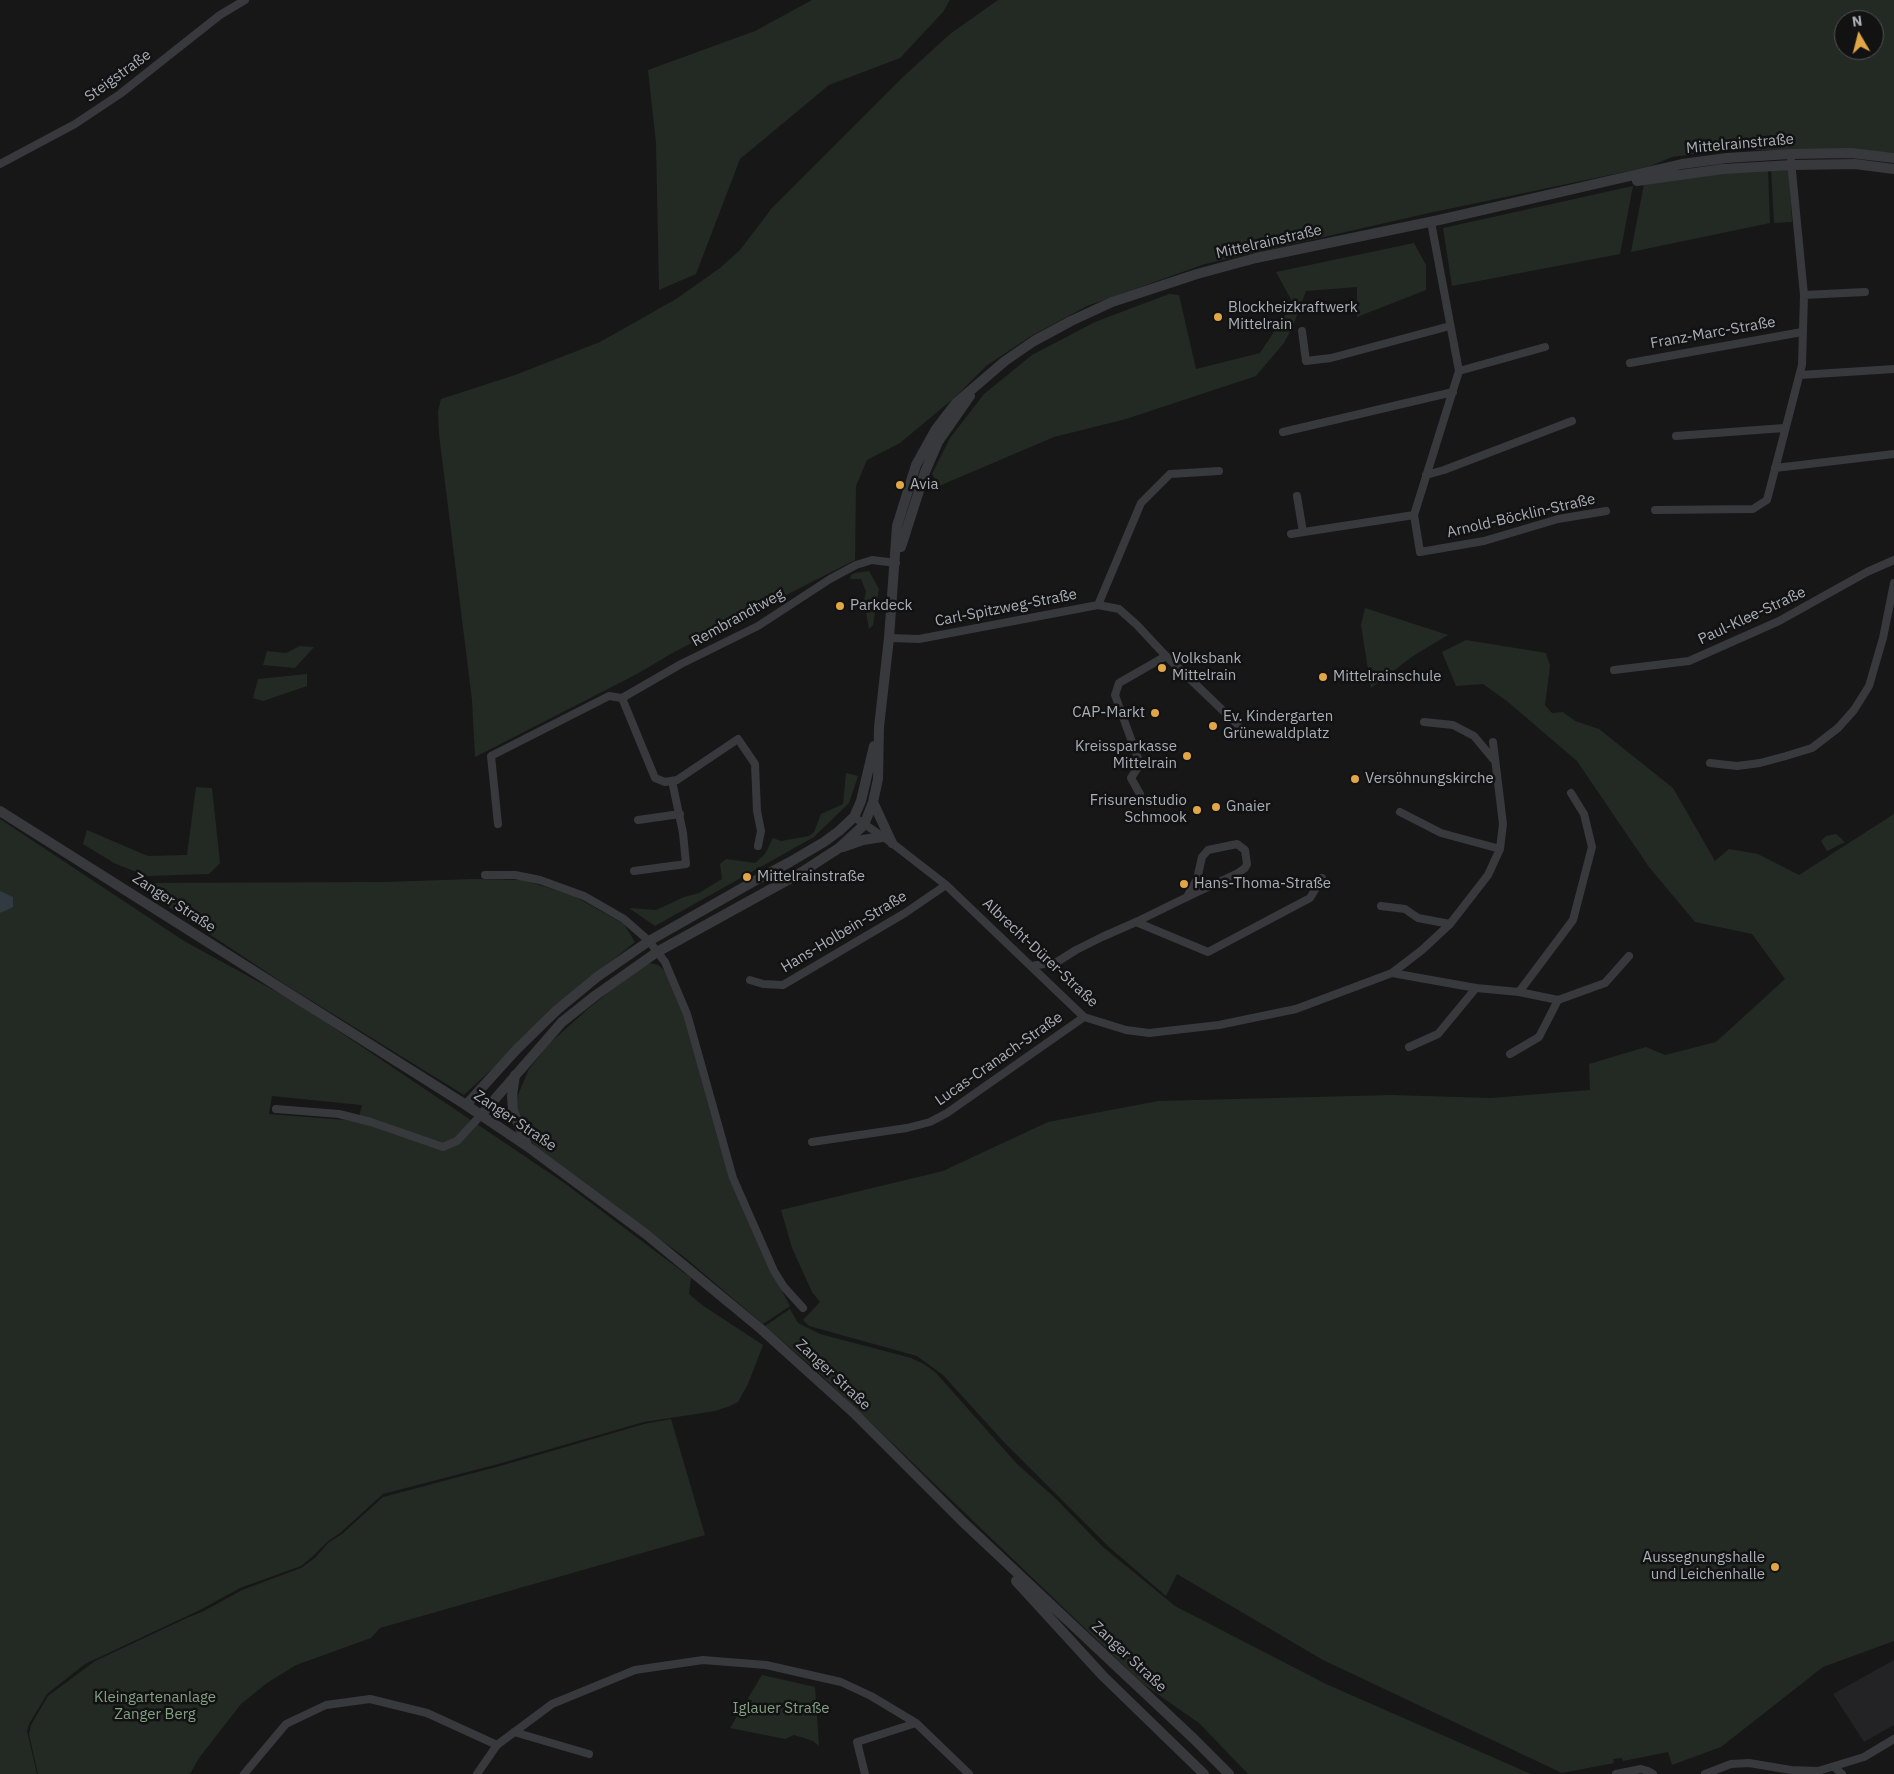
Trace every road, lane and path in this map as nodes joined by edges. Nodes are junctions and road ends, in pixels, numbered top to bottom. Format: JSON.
{"nodes":[{"id":1,"x":245,"y":0,"type":"edge"},
{"id":2,"x":1790,"y":154,"type":"junction"},
{"id":3,"x":1894,"y":158,"type":"edge"},
{"id":4,"x":0,"y":164,"type":"edge"},
{"id":5,"x":1792,"y":165,"type":"junction"},
{"id":6,"x":1894,"y":169,"type":"edge"},
{"id":7,"x":1591,"y":186,"type":"junction"},
{"id":8,"x":1431,"y":222,"type":"junction"},
{"id":9,"x":1865,"y":292,"type":"dead end"},
{"id":10,"x":1804,"y":295,"type":"junction"},
{"id":11,"x":1450,"y":326,"type":"junction"},
{"id":12,"x":1302,"y":331,"type":"dead end"},
{"id":13,"x":1802,"y":332,"type":"junction"},
{"id":14,"x":1544,"y":346,"type":"dead end"},
{"id":15,"x":1630,"y":363,"type":"dead end"},
{"id":16,"x":1894,"y":369,"type":"edge"},
{"id":17,"x":1459,"y":371,"type":"junction"},
{"id":18,"x":1800,"y":375,"type":"junction"},
{"id":19,"x":1453,"y":392,"type":"junction"},
{"id":20,"x":1572,"y":420,"type":"dead end"},
{"id":21,"x":1784,"y":428,"type":"junction"},
{"id":22,"x":1283,"y":432,"type":"dead end"},
{"id":23,"x":1676,"y":436,"type":"dead end"},
{"id":24,"x":1894,"y":454,"type":"edge"},
{"id":25,"x":1775,"y":468,"type":"junction"},
{"id":26,"x":1219,"y":471,"type":"dead end"},
{"id":27,"x":1426,"y":475,"type":"junction"},
{"id":28,"x":1297,"y":496,"type":"dead end"},
{"id":29,"x":1655,"y":510,"type":"dead end"},
{"id":30,"x":1606,"y":511,"type":"dead end"},
{"id":31,"x":1414,"y":515,"type":"junction"},
{"id":32,"x":1303,"y":532,"type":"junction"},
{"id":33,"x":1291,"y":534,"type":"dead end"},
{"id":34,"x":1894,"y":560,"type":"edge"},
{"id":35,"x":896,"y":563,"type":"junction"},
{"id":36,"x":1894,"y":583,"type":"edge"},
{"id":37,"x":1098,"y":605,"type":"junction"},
{"id":38,"x":889,"y":638,"type":"junction"},
{"id":39,"x":1166,"y":656,"type":"junction"},
{"id":40,"x":1614,"y":670,"type":"dead end"},
{"id":41,"x":622,"y":698,"type":"junction"},
{"id":42,"x":1424,"y":722,"type":"dead end"},
{"id":43,"x":1238,"y":726,"type":"dead end"},
{"id":44,"x":879,"y":728,"type":"junction"},
{"id":45,"x":1493,"y":742,"type":"dead end"},
{"id":46,"x":1494,"y":760,"type":"junction"},
{"id":47,"x":1710,"y":763,"type":"dead end"},
{"id":48,"x":672,"y":781,"type":"junction"},
{"id":49,"x":1571,"y":793,"type":"dead end"},
{"id":50,"x":1140,"y":794,"type":"dead end"},
{"id":51,"x":873,"y":802,"type":"junction"},
{"id":52,"x":0,"y":811,"type":"edge"},
{"id":53,"x":1400,"y":812,"type":"dead end"},
{"id":54,"x":680,"y":814,"type":"junction"},
{"id":55,"x":854,"y":817,"type":"junction"},
{"id":56,"x":638,"y":820,"type":"dead end"},
{"id":57,"x":498,"y":824,"type":"dead end"},
{"id":58,"x":864,"y":825,"type":"junction"},
{"id":59,"x":882,"y":837,"type":"junction"},
{"id":60,"x":892,"y":843,"type":"junction"},
{"id":61,"x":758,"y":846,"type":"dead end"},
{"id":62,"x":839,"y":848,"type":"junction"},
{"id":63,"x":1500,"y":849,"type":"junction"},
{"id":64,"x":634,"y":871,"type":"dead end"},
{"id":65,"x":485,"y":875,"type":"dead end"},
{"id":66,"x":1322,"y":878,"type":"dead end"},
{"id":67,"x":946,"y":885,"type":"junction"},
{"id":68,"x":1187,"y":897,"type":"junction"},
{"id":69,"x":1381,"y":906,"type":"dead end"},
{"id":70,"x":1136,"y":922,"type":"junction"},
{"id":71,"x":1450,"y":924,"type":"junction"},
{"id":72,"x":649,"y":941,"type":"junction"},
{"id":73,"x":657,"y":952,"type":"junction"},
{"id":74,"x":1628,"y":956,"type":"dead end"},
{"id":75,"x":1031,"y":966,"type":"junction"},
{"id":76,"x":1392,"y":974,"type":"junction"},
{"id":77,"x":750,"y":980,"type":"dead end"},
{"id":78,"x":1476,"y":988,"type":"junction"},
{"id":79,"x":1519,"y":992,"type":"junction"},
{"id":80,"x":1558,"y":1000,"type":"junction"},
{"id":81,"x":1084,"y":1017,"type":"junction"},
{"id":82,"x":1408,"y":1047,"type":"dead end"},
{"id":83,"x":1510,"y":1054,"type":"dead end"},
{"id":84,"x":516,"y":1074,"type":"junction"},
{"id":85,"x":466,"y":1105,"type":"junction"},
{"id":86,"x":276,"y":1109,"type":"dead end"},
{"id":87,"x":481,"y":1115,"type":"junction"},
{"id":88,"x":812,"y":1142,"type":"dead end"},
{"id":89,"x":527,"y":1146,"type":"junction"},
{"id":90,"x":803,"y":1308,"type":"dead end"},
{"id":91,"x":964,"y":1522,"type":"junction"},
{"id":92,"x":916,"y":1723,"type":"junction"},
{"id":93,"x":514,"y":1732,"type":"junction"},
{"id":94,"x":1894,"y":1739,"type":"edge"},
{"id":95,"x":497,"y":1745,"type":"junction"},
{"id":96,"x":589,"y":1754,"type":"dead end"},
{"id":97,"x":1834,"y":1767,"type":"junction"},
{"id":98,"x":244,"y":1774,"type":"edge"},
{"id":99,"x":477,"y":1774,"type":"edge"},
{"id":100,"x":865,"y":1774,"type":"edge"},
{"id":101,"x":970,"y":1774,"type":"edge"},
{"id":102,"x":1204,"y":1774,"type":"edge"},
{"id":103,"x":1229,"y":1774,"type":"edge"},
{"id":104,"x":1616,"y":1774,"type":"edge"},
{"id":105,"x":1653,"y":1774,"type":"edge"},
{"id":106,"x":1705,"y":1774,"type":"edge"},
{"id":107,"x":1842,"y":1774,"type":"edge"}],
"edges":[{"from":1,"to":4,"type":"street","name":"Steigstraße"},
{"from":2,"to":3,"type":"street","name":"Mittelrainstraße"},
{"from":2,"to":5,"type":"street"},
{"from":2,"to":7,"type":"street","name":"Mittelrainstraße"},
{"from":5,"to":6,"type":"street","name":"Mittelrainstraße"},
{"from":5,"to":7,"type":"street","name":"Mittelrainstraße"},
{"from":5,"to":10,"type":"street"},
{"from":7,"to":8,"type":"street","name":"Mittelrainstraße"},
{"from":8,"to":11,"type":"street","name":"Arnold-Böcklin-Straße"},
{"from":8,"to":35,"type":"street","name":"Mittelrainstraße"},
{"from":9,"to":10,"type":"street"},
{"from":10,"to":13,"type":"street"},
{"from":11,"to":12,"type":"street"},
{"from":11,"to":17,"type":"street","name":"Arnold-Böcklin-Straße"},
{"from":13,"to":15,"type":"street","name":"Franz-Marc-Straße"},
{"from":13,"to":18,"type":"street"},
{"from":14,"to":17,"type":"street"},
{"from":16,"to":18,"type":"street"},
{"from":17,"to":19,"type":"street","name":"Arnold-Böcklin-Straße"},
{"from":18,"to":21,"type":"street"},
{"from":19,"to":22,"type":"street"},
{"from":19,"to":27,"type":"street","name":"Arnold-Böcklin-Straße"},
{"from":20,"to":27,"type":"street"},
{"from":21,"to":23,"type":"street"},
{"from":21,"to":25,"type":"street"},
{"from":24,"to":25,"type":"street"},
{"from":25,"to":29,"type":"street"},
{"from":26,"to":37,"type":"street","name":"Carl-Spitzweg-Straße"},
{"from":27,"to":31,"type":"street","name":"Arnold-Böcklin-Straße"},
{"from":28,"to":32,"type":"street"},
{"from":30,"to":31,"type":"street","name":"Arnold-Böcklin-Straße"},
{"from":31,"to":32,"type":"street"},
{"from":32,"to":33,"type":"street"},
{"from":34,"to":40,"type":"street","name":"Paul-Klee-Straße"},
{"from":35,"to":38,"type":"street","name":"Mittelrainstraße"},
{"from":35,"to":41,"type":"street","name":"Rembrandtweg"},
{"from":36,"to":47,"type":"street"},
{"from":37,"to":38,"type":"street","name":"Carl-Spitzweg-Straße"},
{"from":37,"to":39,"type":"street","name":"Carl-Spitzweg-Straße"},
{"from":38,"to":44,"type":"street","name":"Mittelrainstraße"},
{"from":39,"to":43,"type":"street","name":"Carl-Spitzweg-Straße"},
{"from":39,"to":50,"type":"street"},
{"from":41,"to":48,"type":"street"},
{"from":41,"to":57,"type":"street","name":"Rembrandtweg"},
{"from":42,"to":46,"type":"street"},
{"from":44,"to":51,"type":"street","name":"Mittelrainstraße"},
{"from":44,"to":55,"type":"street","name":"Mittelrainstraße"},
{"from":45,"to":46,"type":"street","name":"Albrecht-Dürer-Straße"},
{"from":46,"to":63,"type":"street","name":"Albrecht-Dürer-Straße"},
{"from":48,"to":54,"type":"street"},
{"from":48,"to":61,"type":"street"},
{"from":49,"to":79,"type":"street"},
{"from":51,"to":58,"type":"street","name":"Mittelrainstraße"},
{"from":51,"to":60,"type":"street"},
{"from":52,"to":85,"type":"street","name":"Zanger Straße"},
{"from":53,"to":63,"type":"street"},
{"from":54,"to":56,"type":"street"},
{"from":54,"to":64,"type":"street"},
{"from":55,"to":58,"type":"street","name":"Albrecht-Dürer-Straße"},
{"from":55,"to":72,"type":"street","name":"Mittelrainstraße"},
{"from":58,"to":59,"type":"street","name":"Albrecht-Dürer-Straße"},
{"from":58,"to":62,"type":"street","name":"Mittelrainstraße"},
{"from":59,"to":60,"type":"street","name":"Albrecht-Dürer-Straße"},
{"from":59,"to":62,"type":"street"},
{"from":60,"to":67,"type":"street","name":"Albrecht-Dürer-Straße"},
{"from":62,"to":73,"type":"street","name":"Mittelrainstraße"},
{"from":63,"to":71,"type":"street","name":"Albrecht-Dürer-Straße"},
{"from":65,"to":72,"type":"street"},
{"from":66,"to":70,"type":"street"},
{"from":67,"to":75,"type":"street","name":"Albrecht-Dürer-Straße"},
{"from":67,"to":77,"type":"street","name":"Hans-Holbein-Straße"},
{"from":68,"to":68,"type":"street"},
{"from":68,"to":70,"type":"street"},
{"from":69,"to":71,"type":"street"},
{"from":70,"to":75,"type":"street"},
{"from":71,"to":76,"type":"street","name":"Albrecht-Dürer-Straße"},
{"from":72,"to":73,"type":"street"},
{"from":72,"to":85,"type":"street","name":"Mittelrainstraße"},
{"from":73,"to":84,"type":"street","name":"Mittelrainstraße"},
{"from":73,"to":90,"type":"street"},
{"from":74,"to":80,"type":"street"},
{"from":75,"to":81,"type":"street","name":"Albrecht-Dürer-Straße"},
{"from":76,"to":78,"type":"street"},
{"from":76,"to":81,"type":"street","name":"Albrecht-Dürer-Straße"},
{"from":78,"to":79,"type":"street"},
{"from":78,"to":82,"type":"street"},
{"from":79,"to":80,"type":"street"},
{"from":80,"to":83,"type":"street"},
{"from":81,"to":88,"type":"street","name":"Lucas-Cranach-Straße"},
{"from":84,"to":87,"type":"street","name":"Mittelrainstraße"},
{"from":84,"to":89,"type":"street"},
{"from":85,"to":87,"type":"street","name":"Zanger Straße"},
{"from":86,"to":87,"type":"street"},
{"from":87,"to":89,"type":"street","name":"Zanger Straße"},
{"from":89,"to":91,"type":"street","name":"Zanger Straße"},
{"from":91,"to":102,"type":"street","name":"Zanger Straße"},
{"from":91,"to":103,"type":"street","name":"Zanger Straße"},
{"from":92,"to":93,"type":"street"},
{"from":92,"to":100,"type":"street"},
{"from":92,"to":101,"type":"street"},
{"from":93,"to":95,"type":"street"},
{"from":93,"to":96,"type":"street"},
{"from":94,"to":97,"type":"street"},
{"from":95,"to":98,"type":"street"},
{"from":95,"to":99,"type":"street"},
{"from":97,"to":106,"type":"street"},
{"from":97,"to":107,"type":"street"},
{"from":104,"to":105,"type":"street"}]}
